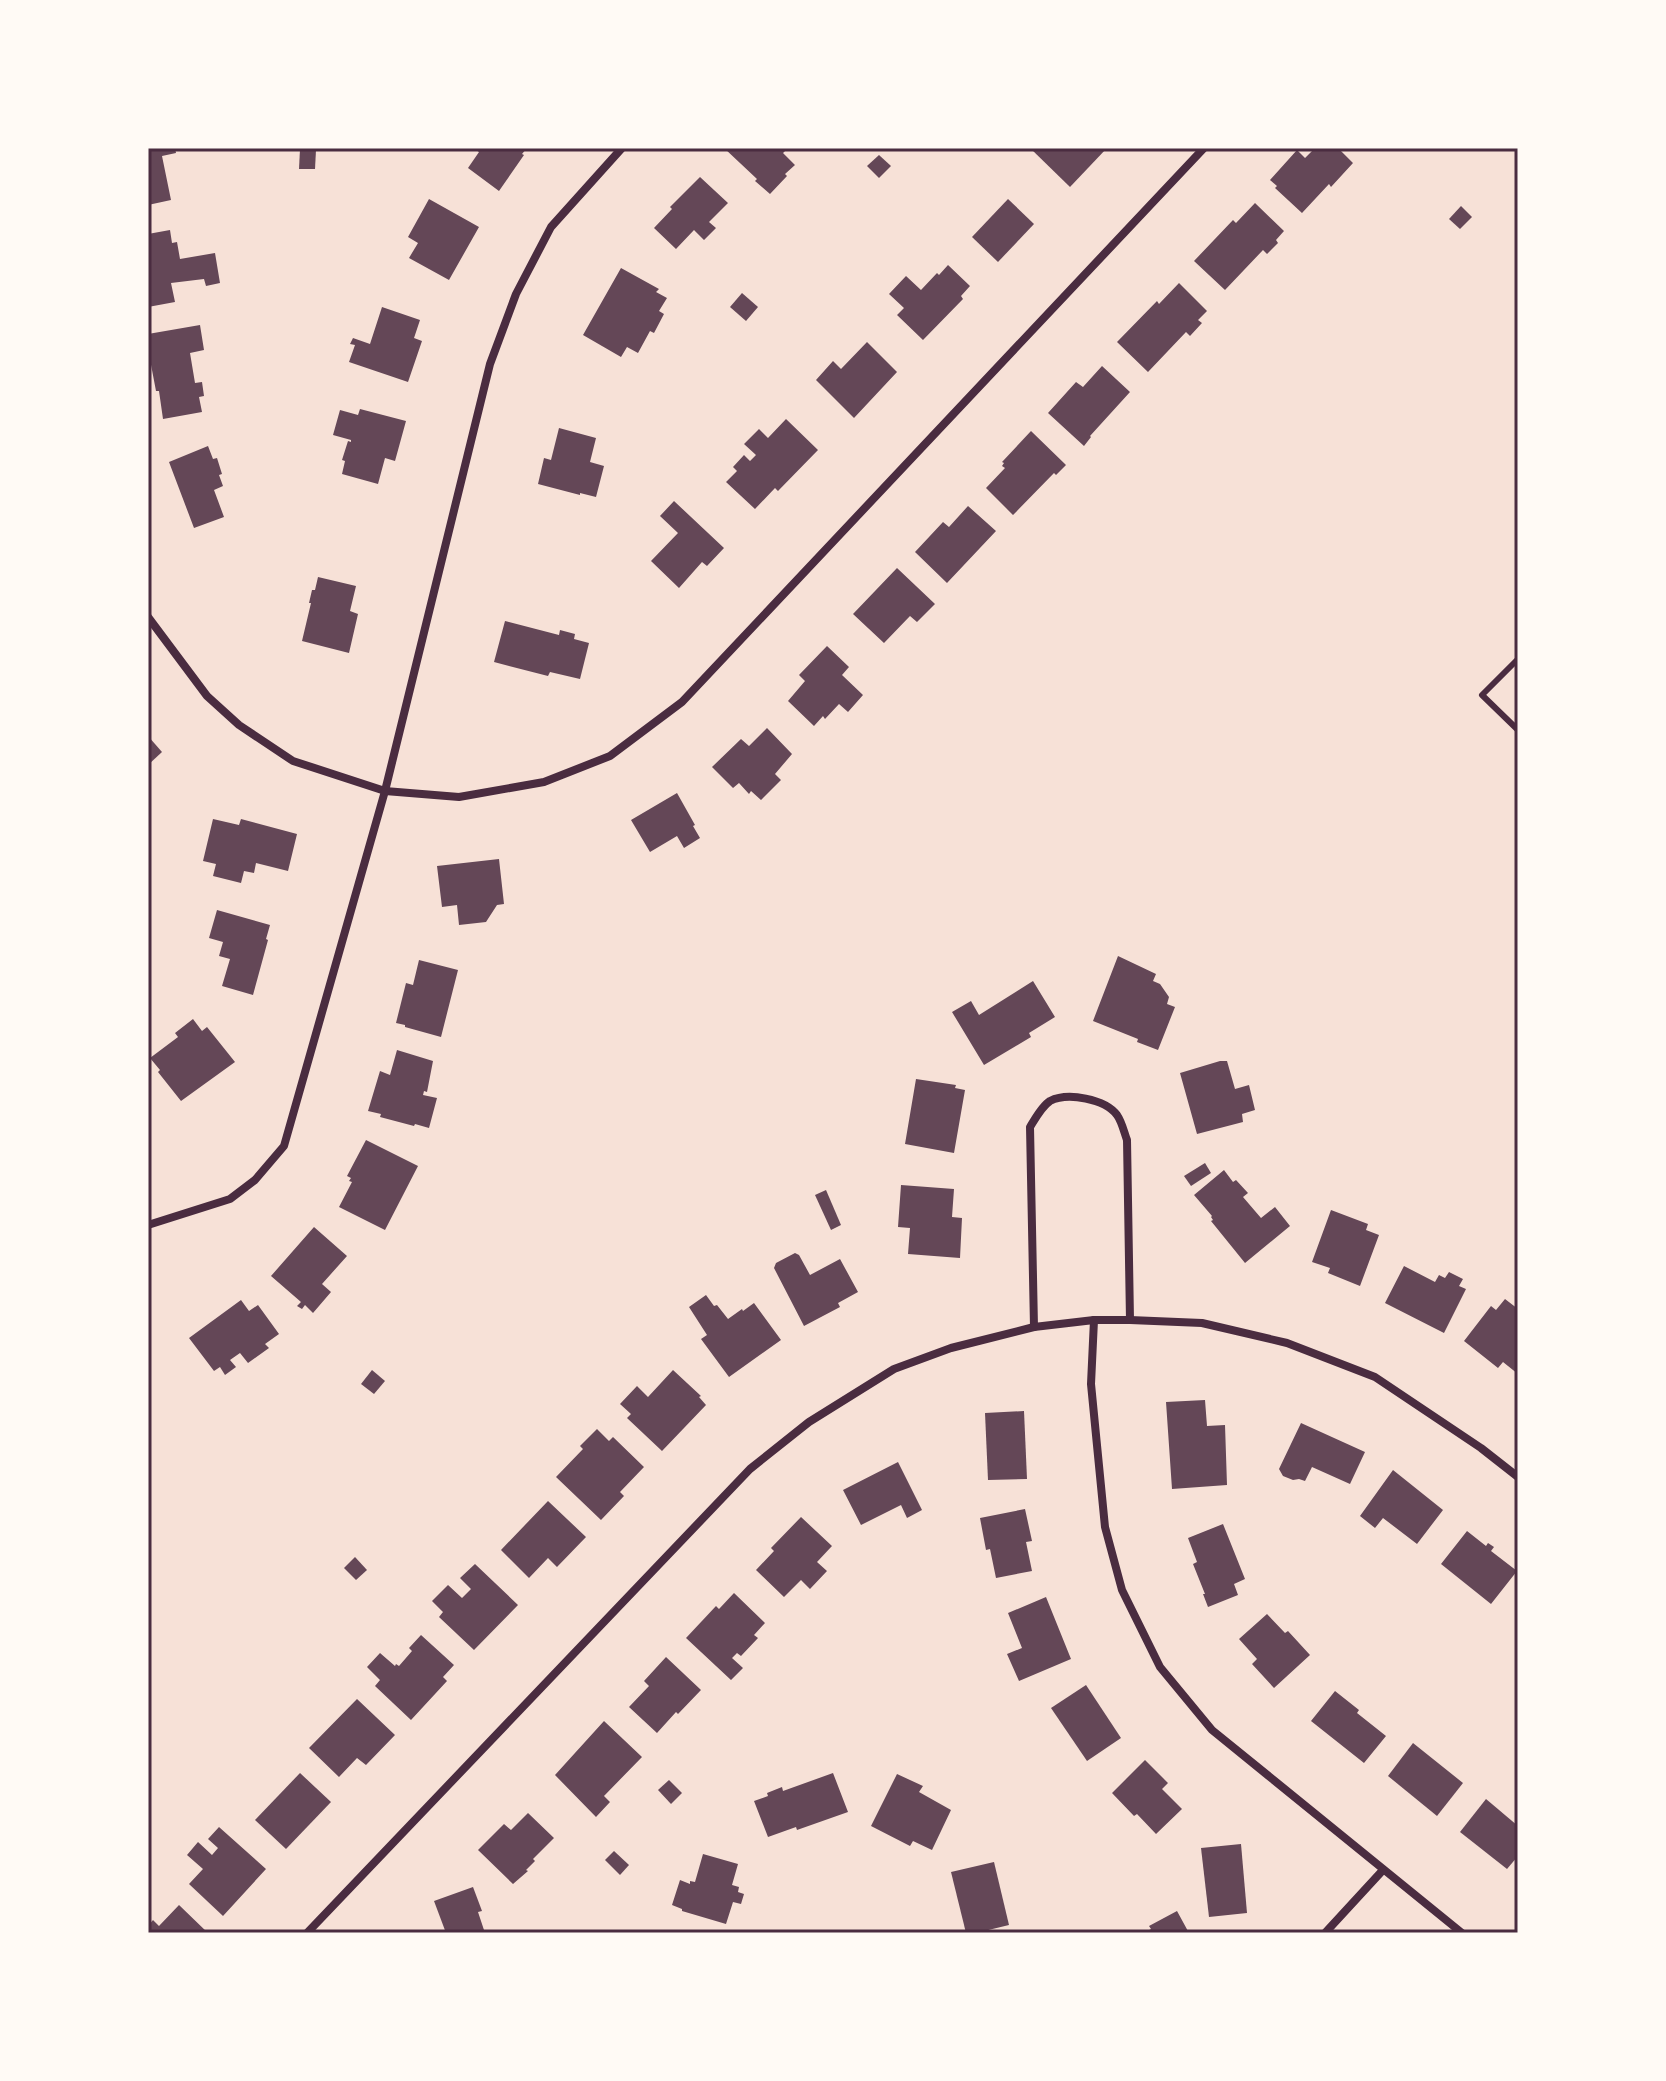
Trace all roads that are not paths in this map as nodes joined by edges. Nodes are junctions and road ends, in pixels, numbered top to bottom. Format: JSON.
{"nodes":[{"id":1,"x":622,"y":148,"type":"edge"},
{"id":2,"x":1204,"y":148,"type":"edge"},
{"id":3,"x":148,"y":617,"type":"edge"},
{"id":4,"x":1518,"y":659,"type":"edge"},
{"id":5,"x":1518,"y":730,"type":"edge"},
{"id":6,"x":385,"y":791,"type":"junction"},
{"id":7,"x":148,"y":1225,"type":"edge"},
{"id":8,"x":1094,"y":1320,"type":"junction"},
{"id":9,"x":1130,"y":1320,"type":"junction"},
{"id":10,"x":1034,"y":1327,"type":"junction"},
{"id":11,"x":1518,"y":1477,"type":"edge"},
{"id":12,"x":1383,"y":1870,"type":"junction"},
{"id":13,"x":307,"y":1933,"type":"edge"},
{"id":14,"x":1325,"y":1933,"type":"edge"},
{"id":15,"x":1462,"y":1933,"type":"edge"}],
"edges":[{"from":1,"to":6,"type":"street"},
{"from":2,"to":6,"type":"street"},
{"from":3,"to":6,"type":"street"},
{"from":4,"to":5,"type":"lane"},
{"from":6,"to":7,"type":"street"},
{"from":8,"to":9,"type":"street"},
{"from":8,"to":10,"type":"street"},
{"from":8,"to":12,"type":"street"},
{"from":9,"to":10,"type":"street"},
{"from":9,"to":11,"type":"street"},
{"from":10,"to":13,"type":"street"},
{"from":12,"to":14,"type":"street"},
{"from":12,"to":15,"type":"street"}]}
